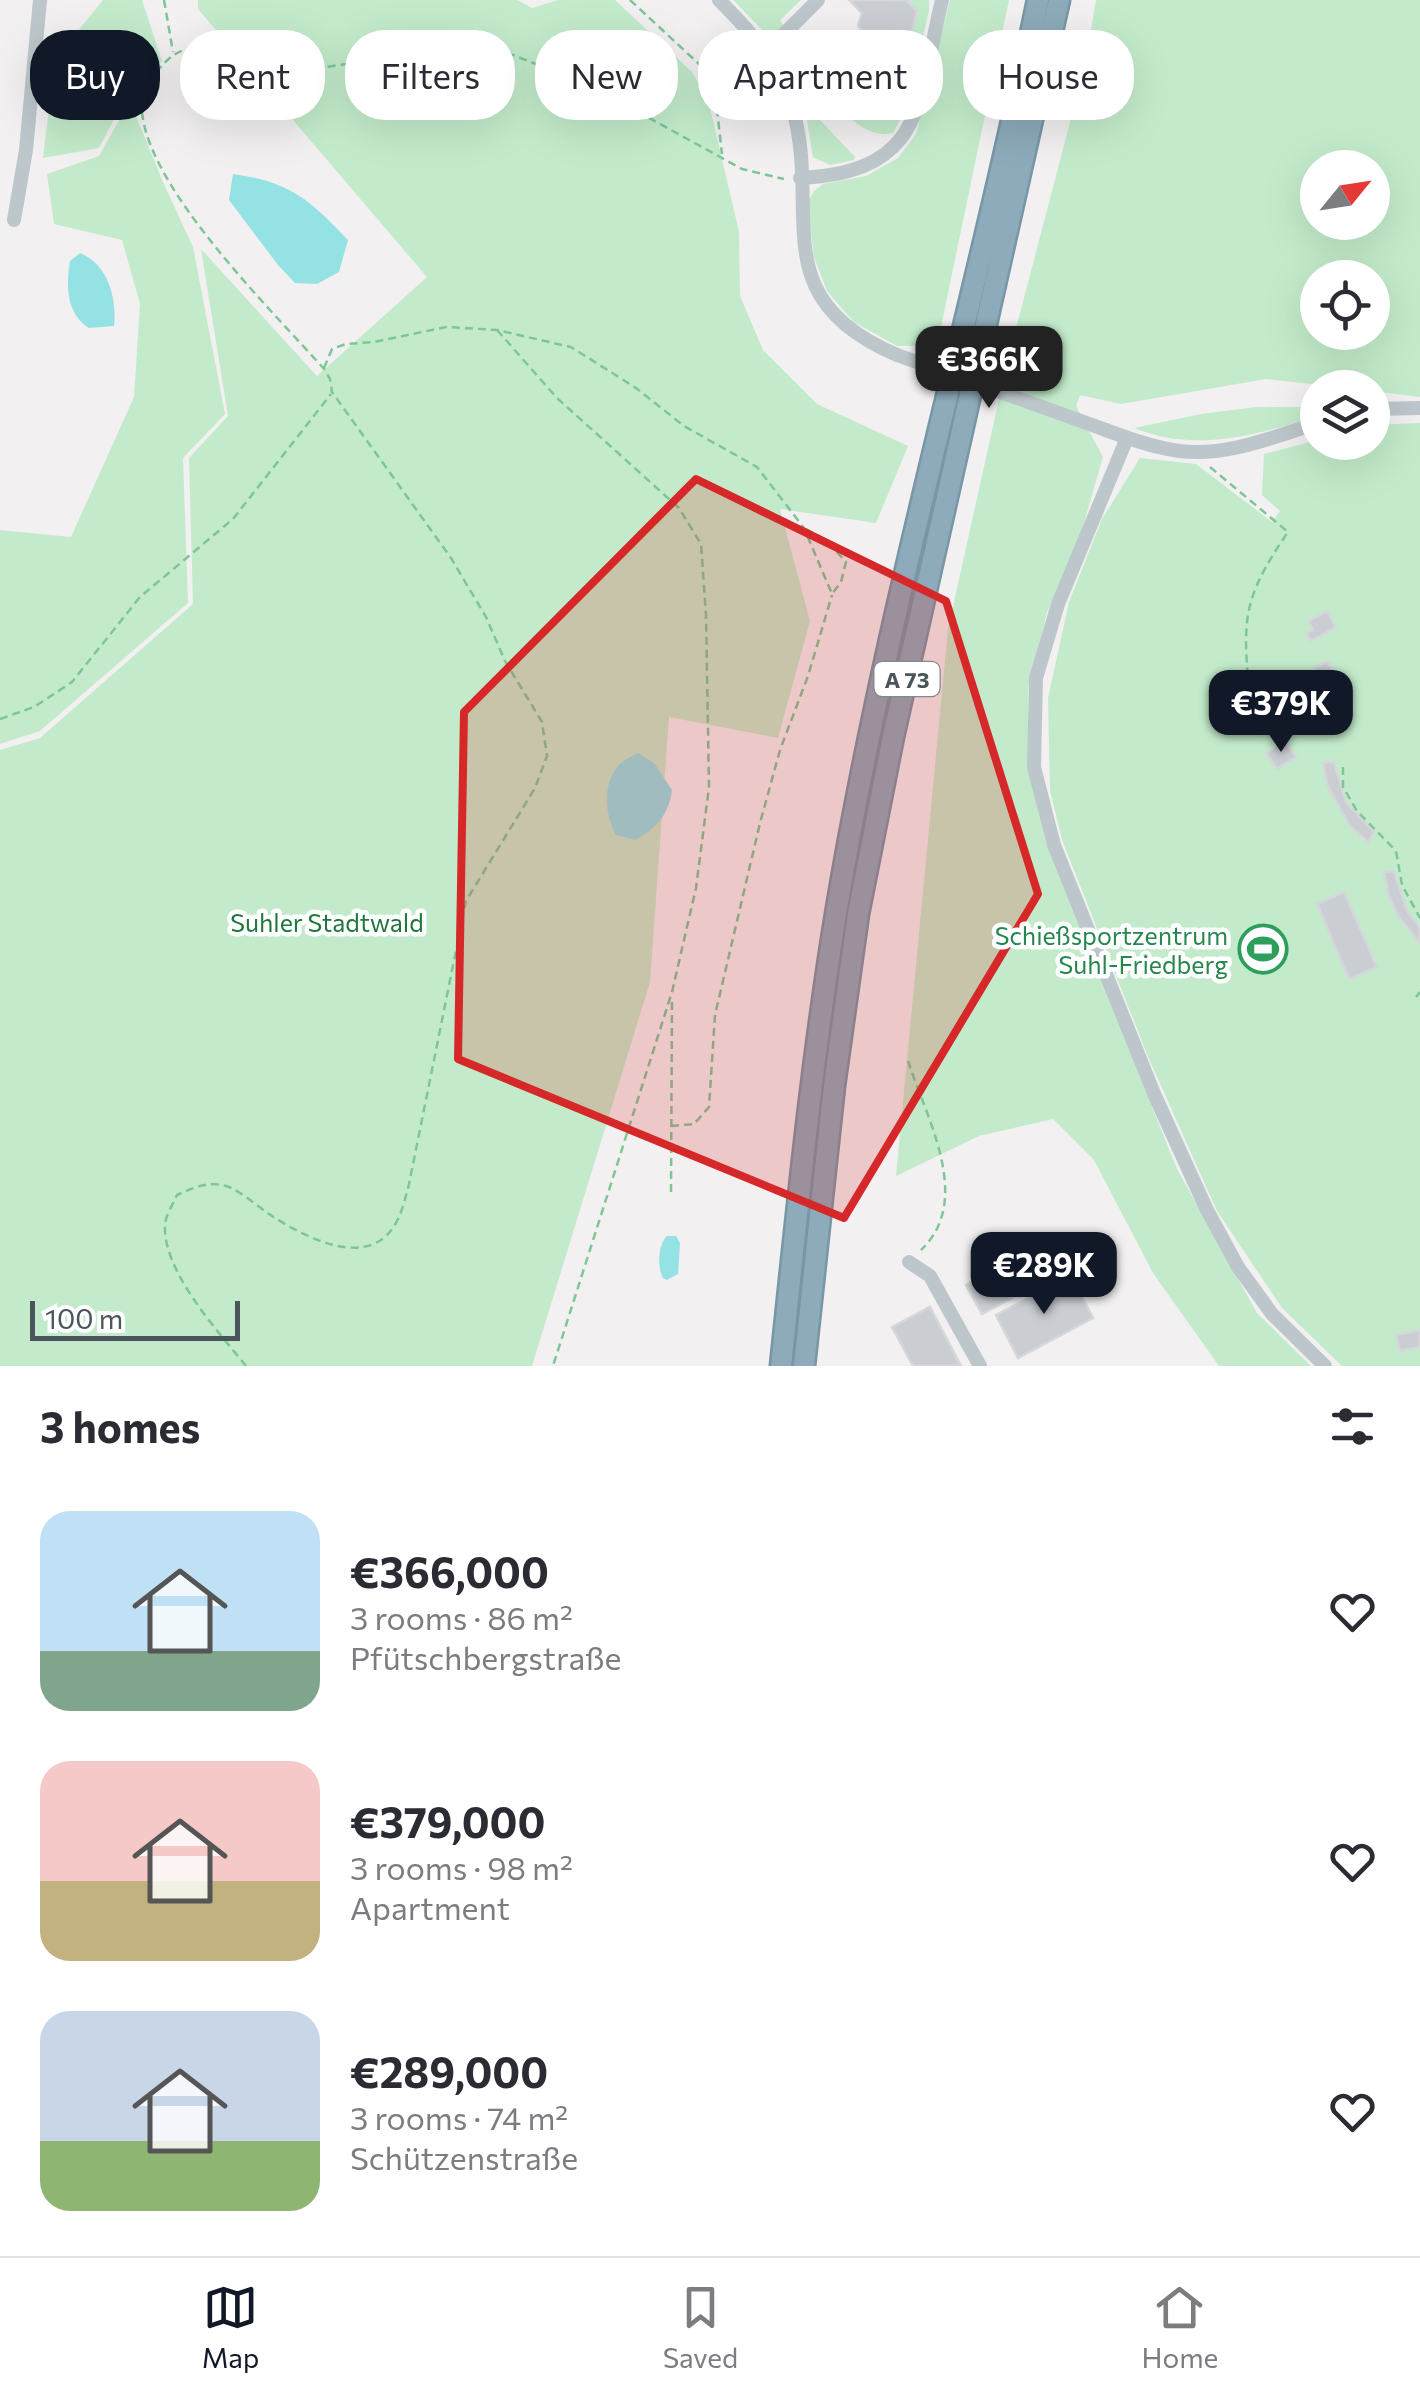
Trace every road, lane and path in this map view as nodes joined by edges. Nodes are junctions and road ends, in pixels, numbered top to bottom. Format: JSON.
{"nodes":[{"id":1,"x":40,"y":0,"type":"edge"},
{"id":2,"x":164,"y":0,"type":"edge"},
{"id":3,"x":630,"y":0,"type":"edge"},
{"id":4,"x":719,"y":0,"type":"edge"},
{"id":5,"x":818,"y":0,"type":"edge"},
{"id":6,"x":942,"y":0,"type":"edge"},
{"id":7,"x":1038,"y":0,"type":"edge"},
{"id":8,"x":1060,"y":0,"type":"edge"},
{"id":9,"x":746,"y":30,"type":"edge"},
{"id":10,"x":788,"y":30,"type":"edge"},
{"id":11,"x":174,"y":53,"type":"junction"},
{"id":12,"x":794,"y":120,"type":"edge"},
{"id":13,"x":723,"y":156,"type":"junction"},
{"id":14,"x":800,"y":178,"type":"junction"},
{"id":15,"x":14,"y":220,"type":"dead end"},
{"id":16,"x":496,"y":330,"type":"junction"},
{"id":17,"x":324,"y":369,"type":"junction"},
{"id":18,"x":332,"y":392,"type":"junction"},
{"id":19,"x":1420,"y":408,"type":"edge"},
{"id":20,"x":1390,"y":409,"type":"edge"},
{"id":21,"x":1300,"y":429,"type":"edge"},
{"id":22,"x":1128,"y":438,"type":"junction"},
{"id":23,"x":1196,"y":451,"type":"junction"},
{"id":24,"x":804,"y":528,"type":"junction"},
{"id":25,"x":832,"y":594,"type":"junction"},
{"id":26,"x":1250,"y":702,"type":"dead end"},
{"id":27,"x":0,"y":719,"type":"edge"},
{"id":28,"x":1342,"y":767,"type":"dead end"},
{"id":29,"x":1420,"y":918,"type":"edge"},
{"id":30,"x":672,"y":992,"type":"junction"},
{"id":31,"x":1420,"y":992,"type":"edge"},
{"id":32,"x":1416,"y":998,"type":"dead end"},
{"id":33,"x":908,"y":1061,"type":"dead end"},
{"id":34,"x":672,"y":1126,"type":"junction"},
{"id":35,"x":671,"y":1192,"type":"dead end"},
{"id":36,"x":909,"y":1262,"type":"joint"},
{"id":37,"x":246,"y":1366,"type":"edge"},
{"id":38,"x":553,"y":1366,"type":"edge"},
{"id":39,"x":781,"y":1366,"type":"edge"},
{"id":40,"x":804,"y":1366,"type":"edge"},
{"id":41,"x":980,"y":1366,"type":"edge"},
{"id":42,"x":1325,"y":1366,"type":"edge"}],
"edges":[{"from":1,"to":15,"type":"street"},
{"from":2,"to":11,"type":"path"},
{"from":3,"to":13,"type":"path"},
{"from":4,"to":9,"type":"street"},
{"from":5,"to":10,"type":"street"},
{"from":6,"to":14,"type":"street"},
{"from":7,"to":39,"type":"highway","number":"A 73"},
{"from":8,"to":40,"type":"highway","number":"A 73"},
{"from":11,"to":13,"type":"path"},
{"from":11,"to":17,"type":"path"},
{"from":12,"to":14,"type":"street"},
{"from":13,"to":14,"type":"path"},
{"from":14,"to":22,"type":"street","bridge":true},
{"from":16,"to":17,"type":"path"},
{"from":16,"to":24,"type":"path"},
{"from":16,"to":30,"type":"path"},
{"from":17,"to":18,"type":"path"},
{"from":18,"to":27,"type":"path"},
{"from":18,"to":37,"type":"path"},
{"from":19,"to":20,"type":"street"},
{"from":21,"to":23,"type":"street"},
{"from":22,"to":23,"type":"street"},
{"from":22,"to":42,"type":"street"},
{"from":23,"to":26,"type":"path"},
{"from":24,"to":25,"type":"path"},
{"from":24,"to":25,"type":"path"},
{"from":25,"to":34,"type":"path"},
{"from":28,"to":29,"type":"path"},
{"from":30,"to":34,"type":"path"},
{"from":30,"to":38,"type":"path"},
{"from":31,"to":32,"type":"path"},
{"from":33,"to":36,"type":"path"},
{"from":34,"to":35,"type":"path"},
{"from":36,"to":41,"type":"street"}]}
